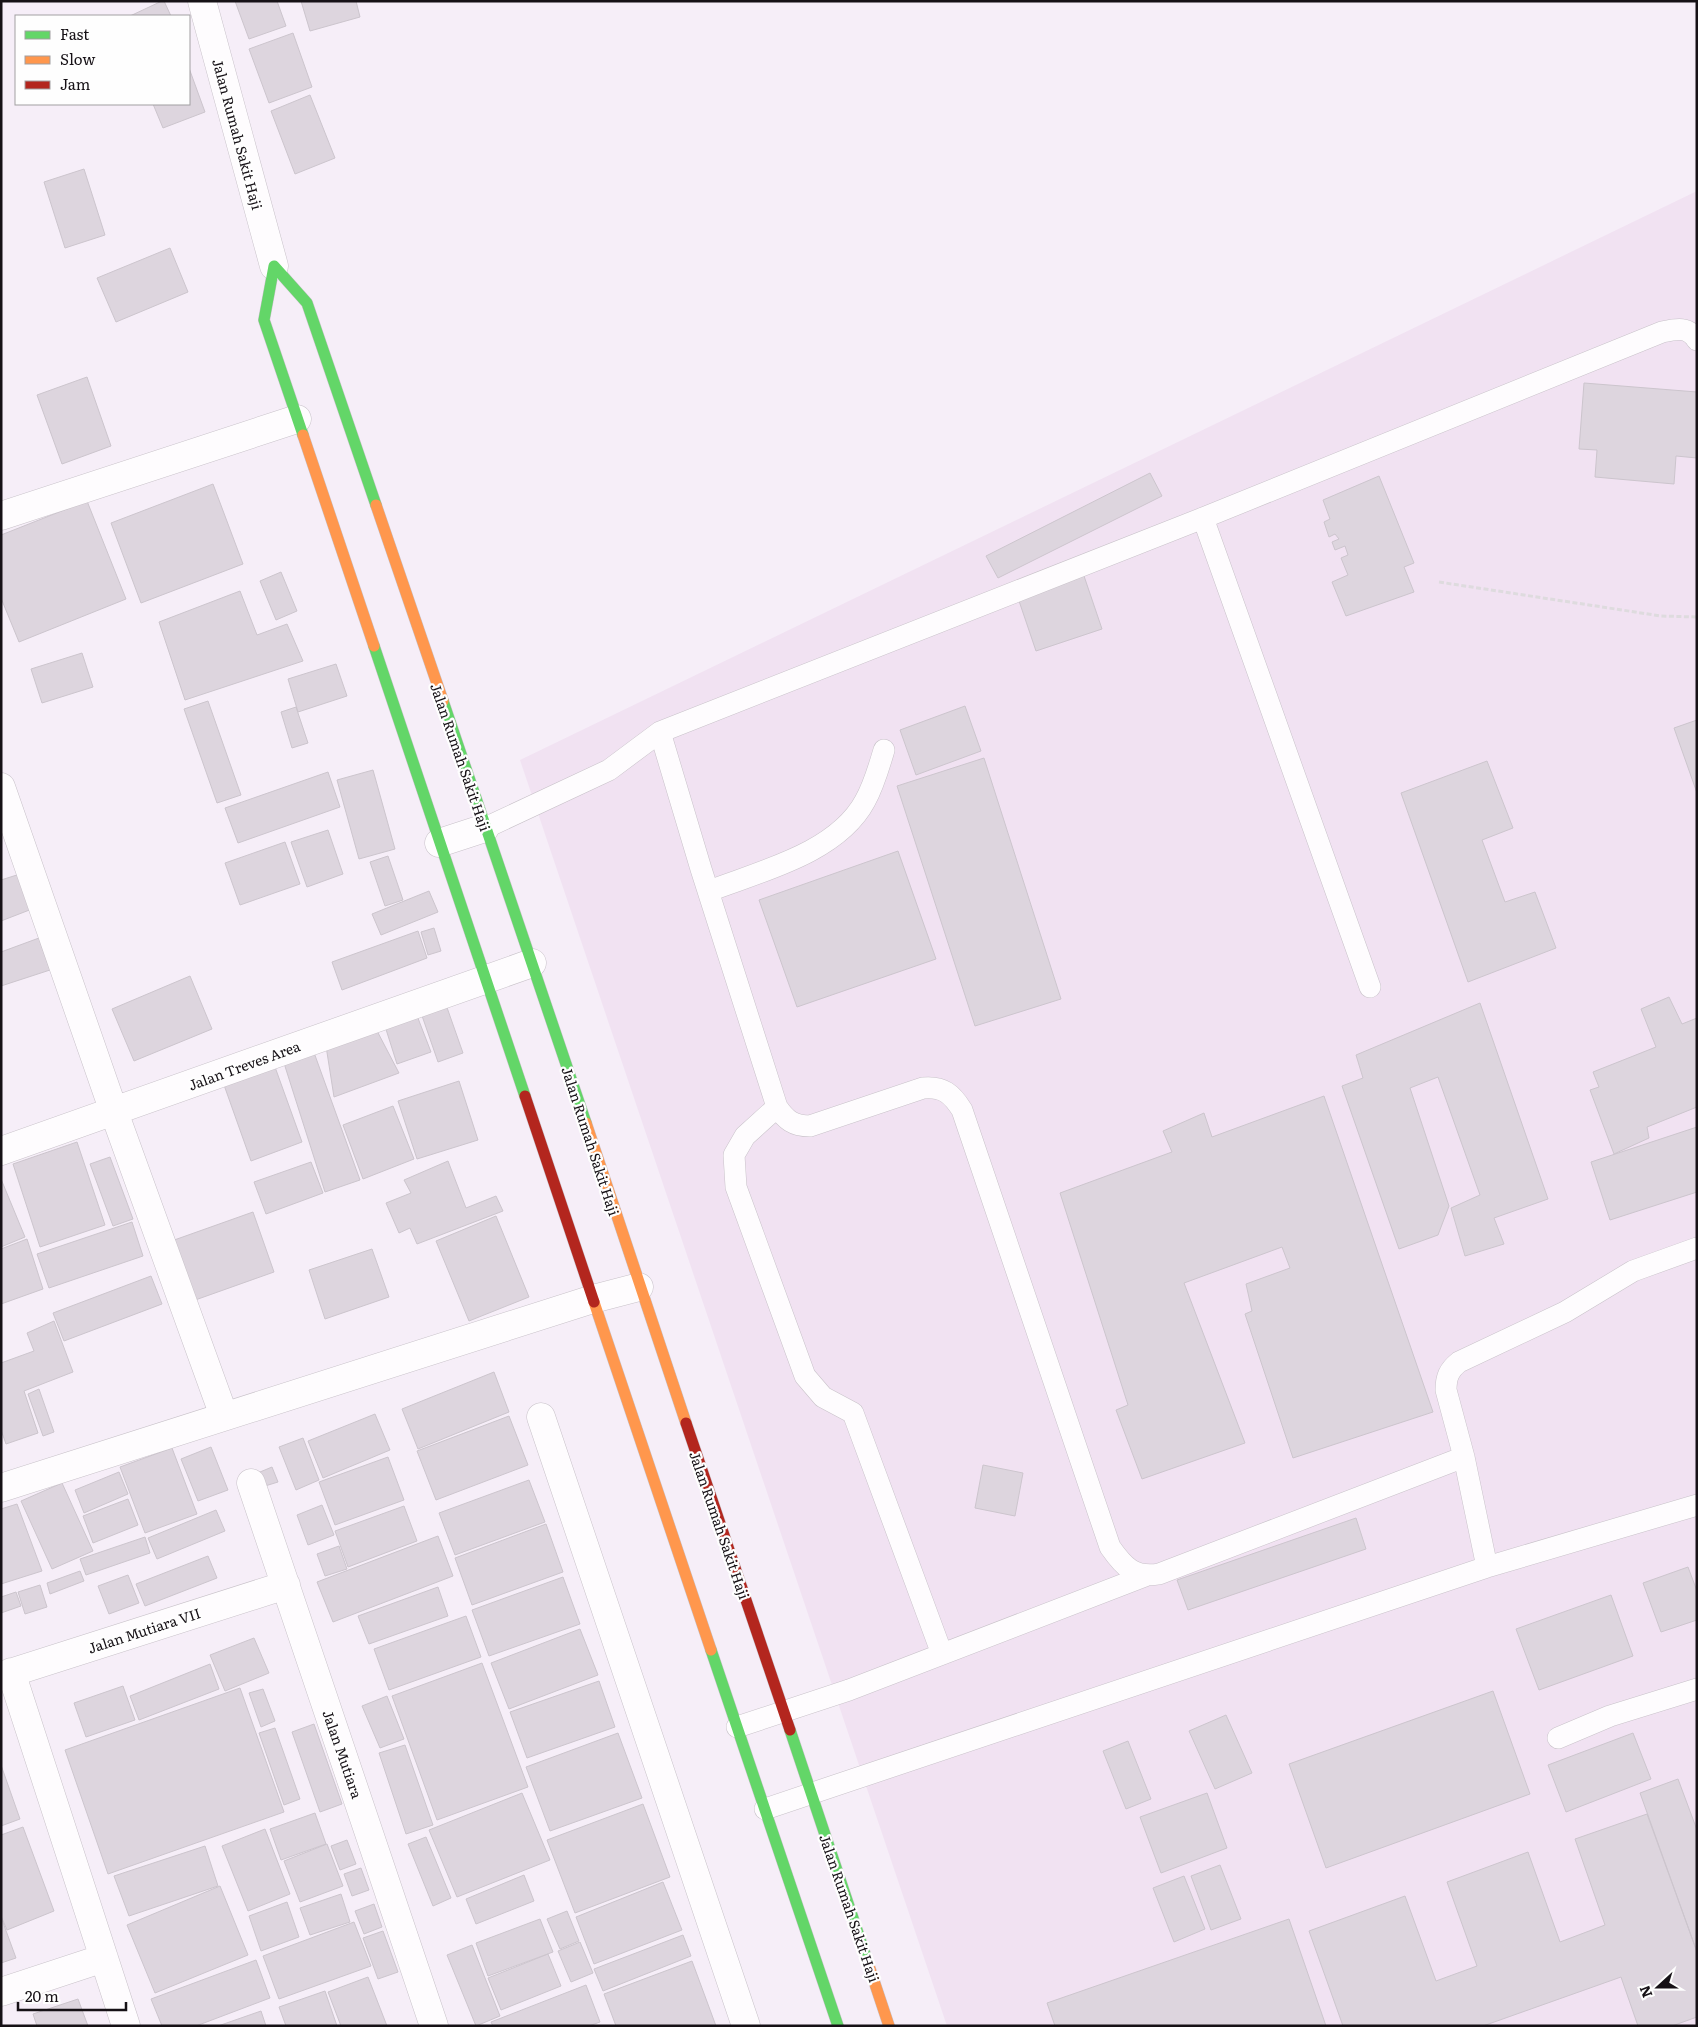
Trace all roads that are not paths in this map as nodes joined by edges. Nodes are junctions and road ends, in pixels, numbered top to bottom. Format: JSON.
{"nodes":[{"id":1,"x":202,"y":1,"type":"edge"},
{"id":2,"x":274,"y":266,"type":"junction"},
{"id":3,"x":1697,"y":340,"type":"edge"},
{"id":4,"x":297,"y":419,"type":"junction"},
{"id":5,"x":1,"y":516,"type":"edge"},
{"id":6,"x":1203,"y":518,"type":"junction"},
{"id":7,"x":660,"y":732,"type":"junction"},
{"id":8,"x":884,"y":750,"type":"dead end"},
{"id":9,"x":1,"y":787,"type":"edge"},
{"id":10,"x":485,"y":828,"type":"junction"},
{"id":11,"x":439,"y":843,"type":"junction"},
{"id":12,"x":709,"y":892,"type":"junction"},
{"id":13,"x":532,"y":963,"type":"junction"},
{"id":14,"x":486,"y":979,"type":"junction"},
{"id":15,"x":1370,"y":987,"type":"dead end"},
{"id":16,"x":777,"y":1107,"type":"junction"},
{"id":17,"x":114,"y":1112,"type":"junction"},
{"id":18,"x":1,"y":1151,"type":"edge"},
{"id":19,"x":1697,"y":1248,"type":"edge"},
{"id":20,"x":639,"y":1287,"type":"junction"},
{"id":21,"x":594,"y":1299,"type":"junction"},
{"id":22,"x":224,"y":1416,"type":"junction"},
{"id":23,"x":542,"y":1417,"type":"dead end"},
{"id":24,"x":1464,"y":1457,"type":"junction"},
{"id":25,"x":251,"y":1483,"type":"dead end"},
{"id":26,"x":1,"y":1488,"type":"edge"},
{"id":27,"x":1697,"y":1505,"type":"edge"},
{"id":28,"x":1488,"y":1567,"type":"junction"},
{"id":29,"x":1145,"y":1576,"type":"junction"},
{"id":30,"x":286,"y":1585,"type":"junction"},
{"id":31,"x":942,"y":1654,"type":"junction"},
{"id":32,"x":6,"y":1674,"type":"edge"},
{"id":33,"x":1697,"y":1688,"type":"edge"},
{"id":34,"x":784,"y":1713,"type":"junction"},
{"id":35,"x":738,"y":1728,"type":"junction"},
{"id":36,"x":1558,"y":1738,"type":"dead end"},
{"id":37,"x":810,"y":1792,"type":"junction"},
{"id":38,"x":765,"y":1809,"type":"junction"},
{"id":39,"x":104,"y":1958,"type":"junction"},
{"id":40,"x":1,"y":1992,"type":"edge"},
{"id":41,"x":126,"y":2026,"type":"edge"},
{"id":42,"x":434,"y":2026,"type":"edge"},
{"id":43,"x":746,"y":2026,"type":"edge"},
{"id":44,"x":838,"y":2026,"type":"edge"},
{"id":45,"x":889,"y":2026,"type":"edge"}],
"edges":[{"from":1,"to":2,"type":"street","name":"Jalan Rumah Sakit Haji"},
{"from":2,"to":4,"type":"street","name":"Jalan Rumah Sakit Haji"},
{"from":2,"to":10,"type":"street","name":"Jalan Rumah Sakit Haji"},
{"from":3,"to":6,"type":"lane"},
{"from":4,"to":5,"type":"street"},
{"from":4,"to":11,"type":"street","name":"Jalan Rumah Sakit Haji"},
{"from":6,"to":7,"type":"lane"},
{"from":6,"to":15,"type":"lane"},
{"from":7,"to":10,"type":"lane"},
{"from":7,"to":12,"type":"lane"},
{"from":8,"to":12,"type":"lane"},
{"from":9,"to":17,"type":"street"},
{"from":10,"to":11,"type":"street"},
{"from":10,"to":13,"type":"street","name":"Jalan Rumah Sakit Haji"},
{"from":11,"to":14,"type":"street","name":"Jalan Rumah Sakit Haji"},
{"from":12,"to":16,"type":"lane"},
{"from":13,"to":14,"type":"street","name":"Jalan Treves Area"},
{"from":13,"to":20,"type":"street","name":"Jalan Rumah Sakit Haji"},
{"from":14,"to":17,"type":"street","name":"Jalan Treves Area"},
{"from":14,"to":21,"type":"street","name":"Jalan Rumah Sakit Haji"},
{"from":16,"to":29,"type":"lane"},
{"from":16,"to":31,"type":"lane"},
{"from":17,"to":18,"type":"street","name":"Jalan Treves Area"},
{"from":17,"to":22,"type":"street"},
{"from":19,"to":24,"type":"lane"},
{"from":20,"to":21,"type":"street"},
{"from":20,"to":34,"type":"street","name":"Jalan Rumah Sakit Haji"},
{"from":21,"to":22,"type":"street"},
{"from":21,"to":35,"type":"street","name":"Jalan Rumah Sakit Haji"},
{"from":22,"to":26,"type":"street"},
{"from":23,"to":43,"type":"street"},
{"from":24,"to":28,"type":"lane"},
{"from":24,"to":29,"type":"lane"},
{"from":25,"to":30,"type":"street","name":"Jalan Mutiara"},
{"from":27,"to":28,"type":"lane"},
{"from":28,"to":37,"type":"lane"},
{"from":29,"to":31,"type":"lane"},
{"from":30,"to":32,"type":"street","name":"Jalan Mutiara VII"},
{"from":30,"to":42,"type":"street","name":"Jalan Mutiara"},
{"from":31,"to":34,"type":"lane"},
{"from":32,"to":39,"type":"street"},
{"from":33,"to":36,"type":"lane"},
{"from":34,"to":35,"type":"lane"},
{"from":34,"to":37,"type":"street","name":"Jalan Rumah Sakit Haji"},
{"from":35,"to":38,"type":"street","name":"Jalan Rumah Sakit Haji"},
{"from":37,"to":38,"type":"lane"},
{"from":37,"to":45,"type":"street","name":"Jalan Rumah Sakit Haji"},
{"from":38,"to":44,"type":"street","name":"Jalan Rumah Sakit Haji"},
{"from":39,"to":40,"type":"street"},
{"from":39,"to":41,"type":"street"}]}
